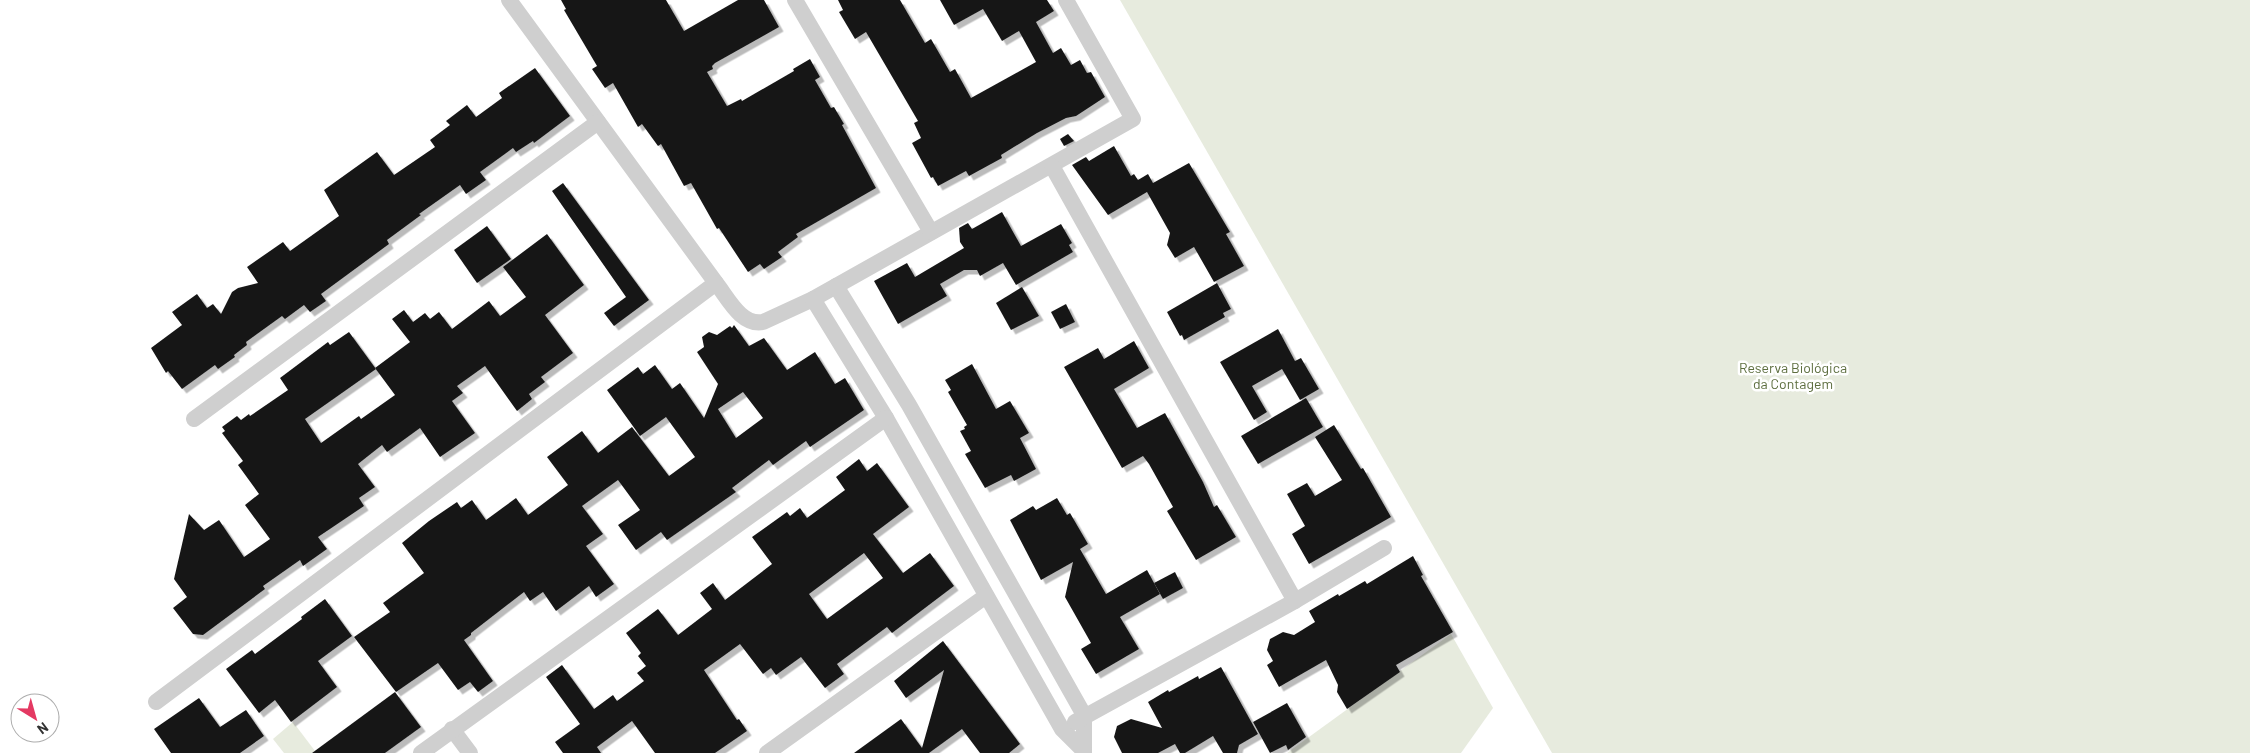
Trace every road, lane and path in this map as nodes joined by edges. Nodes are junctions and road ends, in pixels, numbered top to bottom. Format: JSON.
{"nodes":[{"id":1,"x":509,"y":0,"type":"edge"},
{"id":2,"x":794,"y":0,"type":"edge"},
{"id":3,"x":1066,"y":0,"type":"edge"},
{"id":4,"x":598,"y":122,"type":"junction"},
{"id":5,"x":1052,"y":166,"type":"junction"},
{"id":6,"x":931,"y":232,"type":"junction"},
{"id":7,"x":716,"y":283,"type":"junction"},
{"id":8,"x":836,"y":286,"type":"junction"},
{"id":9,"x":813,"y":299,"type":"junction"},
{"id":10,"x":886,"y":418,"type":"junction"},
{"id":11,"x":194,"y":419,"type":"dead end"},
{"id":12,"x":947,"y":474,"type":"junction"},
{"id":13,"x":925,"y":487,"type":"junction"},
{"id":14,"x":1384,"y":548,"type":"dead end"},
{"id":15,"x":986,"y":596,"type":"junction"},
{"id":16,"x":1295,"y":601,"type":"junction"},
{"id":17,"x":156,"y":702,"type":"dead end"},
{"id":18,"x":1084,"y":716,"type":"junction"},
{"id":19,"x":452,"y":729,"type":"junction"},
{"id":20,"x":1062,"y":730,"type":"junction"},
{"id":21,"x":1084,"y":752,"type":"edge"},
{"id":22,"x":420,"y":753,"type":"edge"},
{"id":23,"x":470,"y":753,"type":"edge"},
{"id":24,"x":767,"y":753,"type":"edge"}],
"edges":[{"from":1,"to":4,"type":"street"},
{"from":2,"to":6,"type":"street"},
{"from":3,"to":5,"type":"street"},
{"from":4,"to":7,"type":"street"},
{"from":4,"to":11,"type":"street"},
{"from":5,"to":6,"type":"street"},
{"from":5,"to":16,"type":"street"},
{"from":6,"to":8,"type":"street"},
{"from":7,"to":9,"type":"street"},
{"from":7,"to":17,"type":"street"},
{"from":8,"to":9,"type":"street"},
{"from":8,"to":12,"type":"street"},
{"from":9,"to":10,"type":"street"},
{"from":10,"to":13,"type":"street"},
{"from":10,"to":19,"type":"street"},
{"from":12,"to":13,"type":"street"},
{"from":12,"to":18,"type":"street"},
{"from":13,"to":15,"type":"street"},
{"from":14,"to":16,"type":"street"},
{"from":15,"to":20,"type":"street"},
{"from":15,"to":24,"type":"street"},
{"from":16,"to":18,"type":"street"},
{"from":18,"to":20,"type":"street"},
{"from":18,"to":21,"type":"street"},
{"from":19,"to":22,"type":"street"},
{"from":19,"to":23,"type":"street"},
{"from":20,"to":21,"type":"street"}]}
